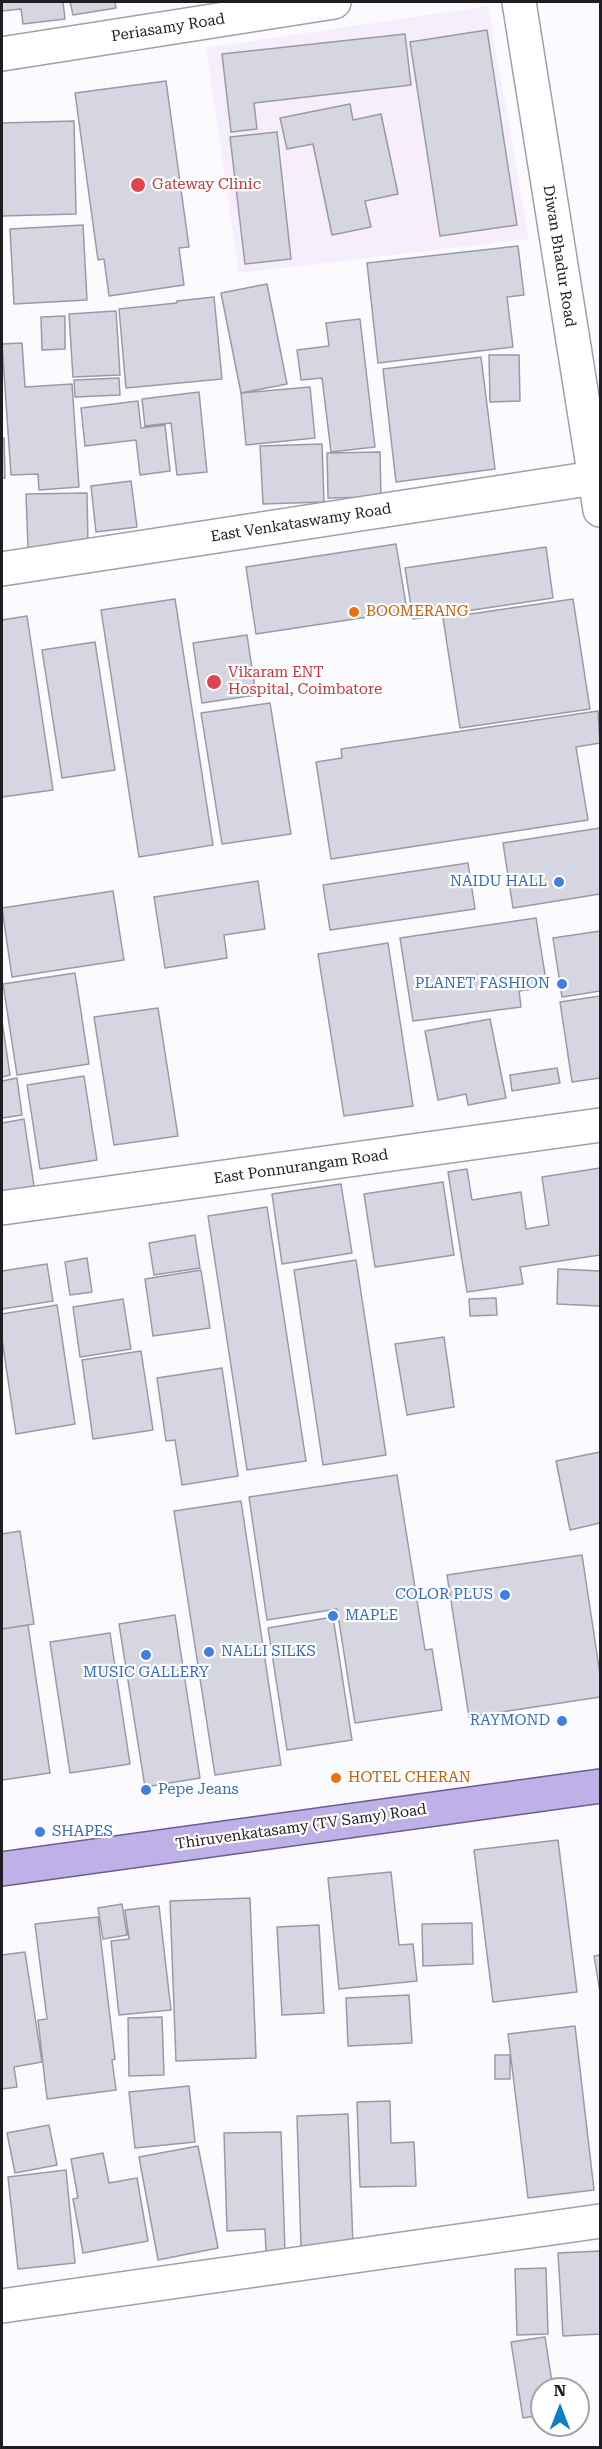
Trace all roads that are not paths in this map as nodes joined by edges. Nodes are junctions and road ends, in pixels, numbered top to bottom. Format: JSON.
{"nodes":[{"id":1,"x":333,"y":2,"type":"edge"},
{"id":2,"x":519,"y":2,"type":"edge"},
{"id":3,"x":2,"y":54,"type":"edge"},
{"id":4,"x":598,"y":477,"type":"edge"},
{"id":5,"x":600,"y":510,"type":"edge"},
{"id":6,"x":2,"y":569,"type":"edge"},
{"id":7,"x":600,"y":1125,"type":"edge"},
{"id":8,"x":2,"y":1208,"type":"edge"},
{"id":9,"x":600,"y":1786,"type":"edge"},
{"id":10,"x":2,"y":1869,"type":"edge"},
{"id":11,"x":600,"y":2221,"type":"edge"},
{"id":12,"x":2,"y":2306,"type":"edge"}],
"edges":[{"from":1,"to":3,"type":"street","name":"Periasamy Road"},
{"from":2,"to":4,"type":"street","name":"Diwan Bhadur Road"},
{"from":4,"to":5,"type":"street","name":"Diwan Bhadur Road"},
{"from":4,"to":6,"type":"street","name":"East Venkataswamy Road"},
{"from":7,"to":8,"type":"street","name":"East Ponnurangam Road"},
{"from":9,"to":10,"type":"main road","name":"Thiruvenkatasamy (TV Samy) Road"},
{"from":11,"to":12,"type":"street"}]}
